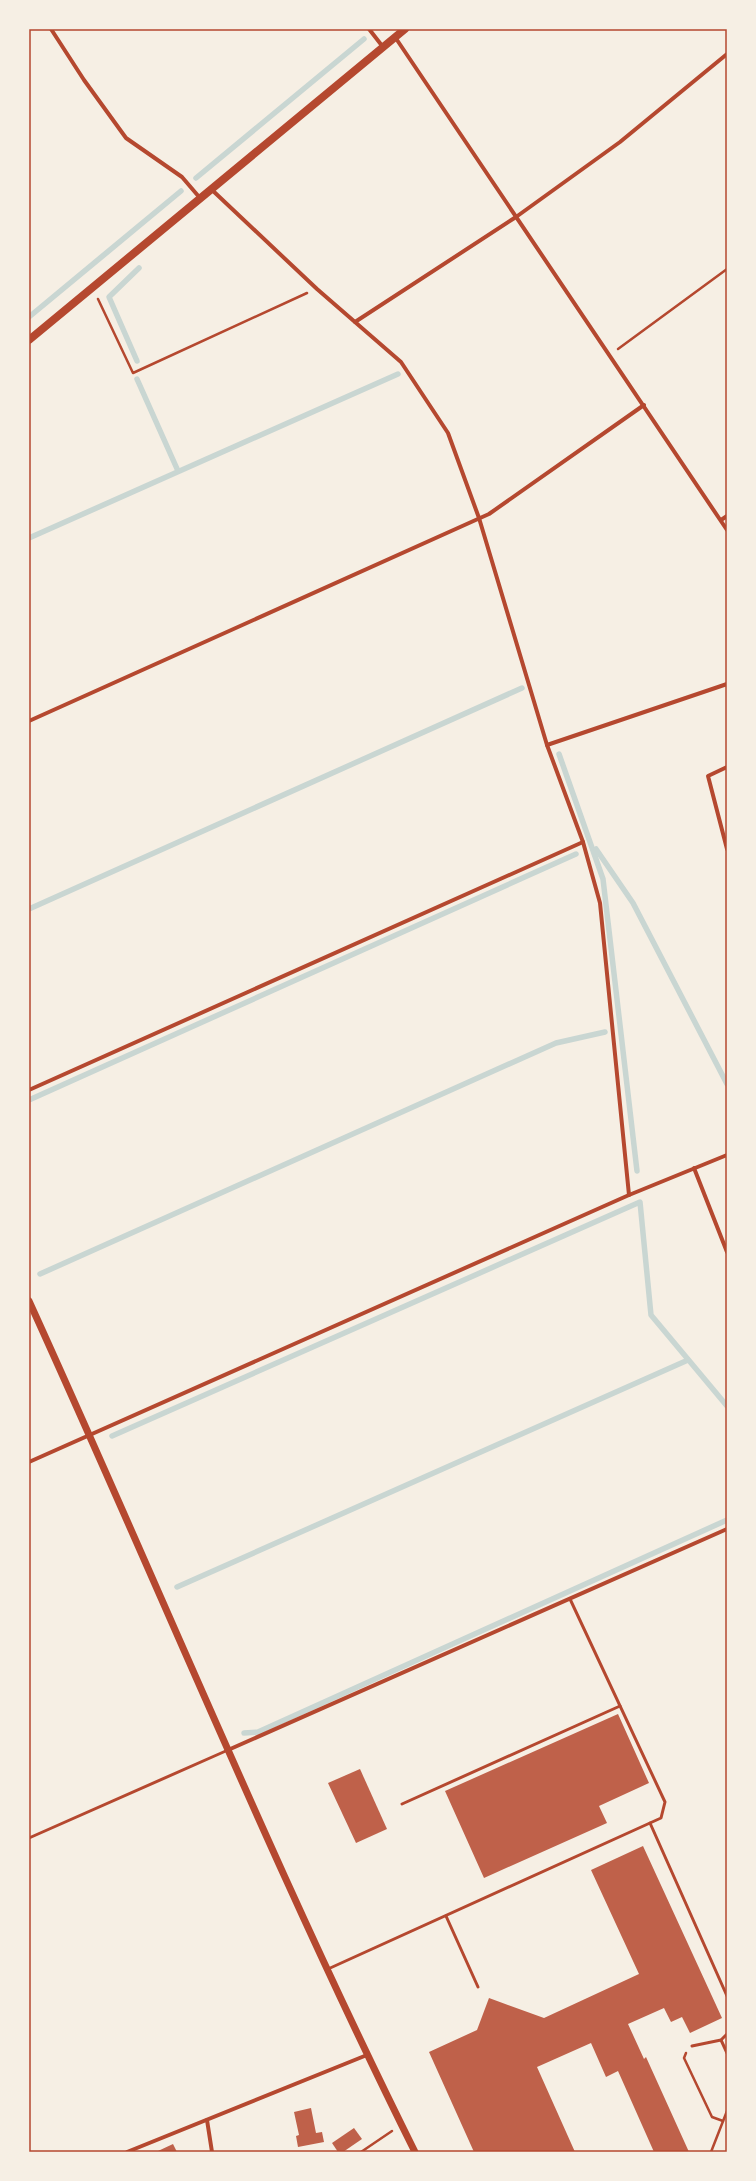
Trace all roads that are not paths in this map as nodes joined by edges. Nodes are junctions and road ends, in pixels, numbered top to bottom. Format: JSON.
{"nodes":[{"id":1,"x":52,"y":29,"type":"edge"},
{"id":2,"x":369,"y":29,"type":"edge"},
{"id":3,"x":405,"y":29,"type":"edge"},
{"id":4,"x":395,"y":37,"type":"junction"},
{"id":5,"x":383,"y":48,"type":"junction"},
{"id":6,"x":727,"y":54,"type":"edge"},
{"id":7,"x":211,"y":189,"type":"junction"},
{"id":8,"x":200,"y":198,"type":"junction"},
{"id":9,"x":516,"y":217,"type":"junction"},
{"id":10,"x":354,"y":322,"type":"junction"},
{"id":11,"x":29,"y":340,"type":"edge"},
{"id":12,"x":644,"y":405,"type":"junction"},
{"id":13,"x":727,"y":516,"type":"edge"},
{"id":14,"x":479,"y":518,"type":"junction"},
{"id":15,"x":721,"y":520,"type":"junction"},
{"id":16,"x":727,"y":530,"type":"edge"},
{"id":17,"x":727,"y":684,"type":"edge"},
{"id":18,"x":29,"y":721,"type":"edge"},
{"id":19,"x":547,"y":745,"type":"junction"},
{"id":20,"x":727,"y":767,"type":"edge"},
{"id":21,"x":583,"y":842,"type":"junction"},
{"id":22,"x":727,"y":849,"type":"edge"},
{"id":23,"x":29,"y":1090,"type":"edge"},
{"id":24,"x":727,"y":1155,"type":"edge"},
{"id":25,"x":694,"y":1168,"type":"junction"},
{"id":26,"x":630,"y":1195,"type":"junction"},
{"id":27,"x":727,"y":1252,"type":"edge"},
{"id":28,"x":29,"y":1301,"type":"edge"},
{"id":29,"x":90,"y":1435,"type":"junction"},
{"id":30,"x":29,"y":1462,"type":"edge"},
{"id":31,"x":727,"y":1529,"type":"edge"},
{"id":32,"x":570,"y":1599,"type":"junction"},
{"id":33,"x":620,"y":1706,"type":"junction"},
{"id":34,"x":228,"y":1750,"type":"junction"},
{"id":35,"x":402,"y":1804,"type":"dead end"},
{"id":36,"x":650,"y":1823,"type":"junction"},
{"id":37,"x":29,"y":1838,"type":"edge"},
{"id":38,"x":446,"y":1916,"type":"junction"},
{"id":39,"x":328,"y":1969,"type":"junction"},
{"id":40,"x":478,"y":1987,"type":"dead end"},
{"id":41,"x":727,"y":1996,"type":"edge"},
{"id":42,"x":727,"y":2034,"type":"edge"},
{"id":43,"x":721,"y":2040,"type":"junction"},
{"id":44,"x":692,"y":2046,"type":"road end"},
{"id":45,"x":727,"y":2053,"type":"edge"},
{"id":46,"x":367,"y":2055,"type":"junction"},
{"id":47,"x":207,"y":2120,"type":"junction"},
{"id":48,"x":127,"y":2152,"type":"edge"},
{"id":49,"x":212,"y":2152,"type":"edge"},
{"id":50,"x":415,"y":2152,"type":"edge"}],
"edges":[{"from":1,"to":8,"type":"street"},
{"from":2,"to":5,"type":"street"},
{"from":3,"to":4,"type":"main road"},
{"from":4,"to":5,"type":"main road"},
{"from":4,"to":9,"type":"street"},
{"from":5,"to":7,"type":"main road"},
{"from":6,"to":9,"type":"street"},
{"from":7,"to":8,"type":"main road"},
{"from":7,"to":10,"type":"street"},
{"from":8,"to":11,"type":"main road"},
{"from":9,"to":10,"type":"street"},
{"from":9,"to":12,"type":"street"},
{"from":10,"to":14,"type":"street"},
{"from":12,"to":14,"type":"street"},
{"from":12,"to":15,"type":"street"},
{"from":13,"to":15,"type":"street"},
{"from":14,"to":18,"type":"street"},
{"from":14,"to":19,"type":"street"},
{"from":15,"to":16,"type":"street"},
{"from":17,"to":19,"type":"street"},
{"from":19,"to":21,"type":"street"},
{"from":20,"to":22,"type":"street"},
{"from":21,"to":23,"type":"street"},
{"from":21,"to":26,"type":"street"},
{"from":24,"to":25,"type":"street"},
{"from":25,"to":26,"type":"street"},
{"from":25,"to":27,"type":"street"},
{"from":26,"to":29,"type":"street"},
{"from":28,"to":29,"type":"street"},
{"from":29,"to":30,"type":"street"},
{"from":29,"to":34,"type":"street"},
{"from":31,"to":32,"type":"street"},
{"from":32,"to":33,"type":"lane"},
{"from":32,"to":34,"type":"street"},
{"from":33,"to":35,"type":"lane"},
{"from":33,"to":36,"type":"lane"},
{"from":34,"to":37,"type":"lane"},
{"from":34,"to":39,"type":"street"},
{"from":36,"to":38,"type":"lane"},
{"from":36,"to":41,"type":"lane"},
{"from":38,"to":39,"type":"lane"},
{"from":38,"to":40,"type":"lane"},
{"from":39,"to":46,"type":"street"},
{"from":42,"to":43,"type":"lane"},
{"from":43,"to":44,"type":"lane"},
{"from":43,"to":45,"type":"lane"},
{"from":46,"to":47,"type":"street"},
{"from":46,"to":50,"type":"street"},
{"from":47,"to":48,"type":"street"},
{"from":47,"to":49,"type":"street"}]}
